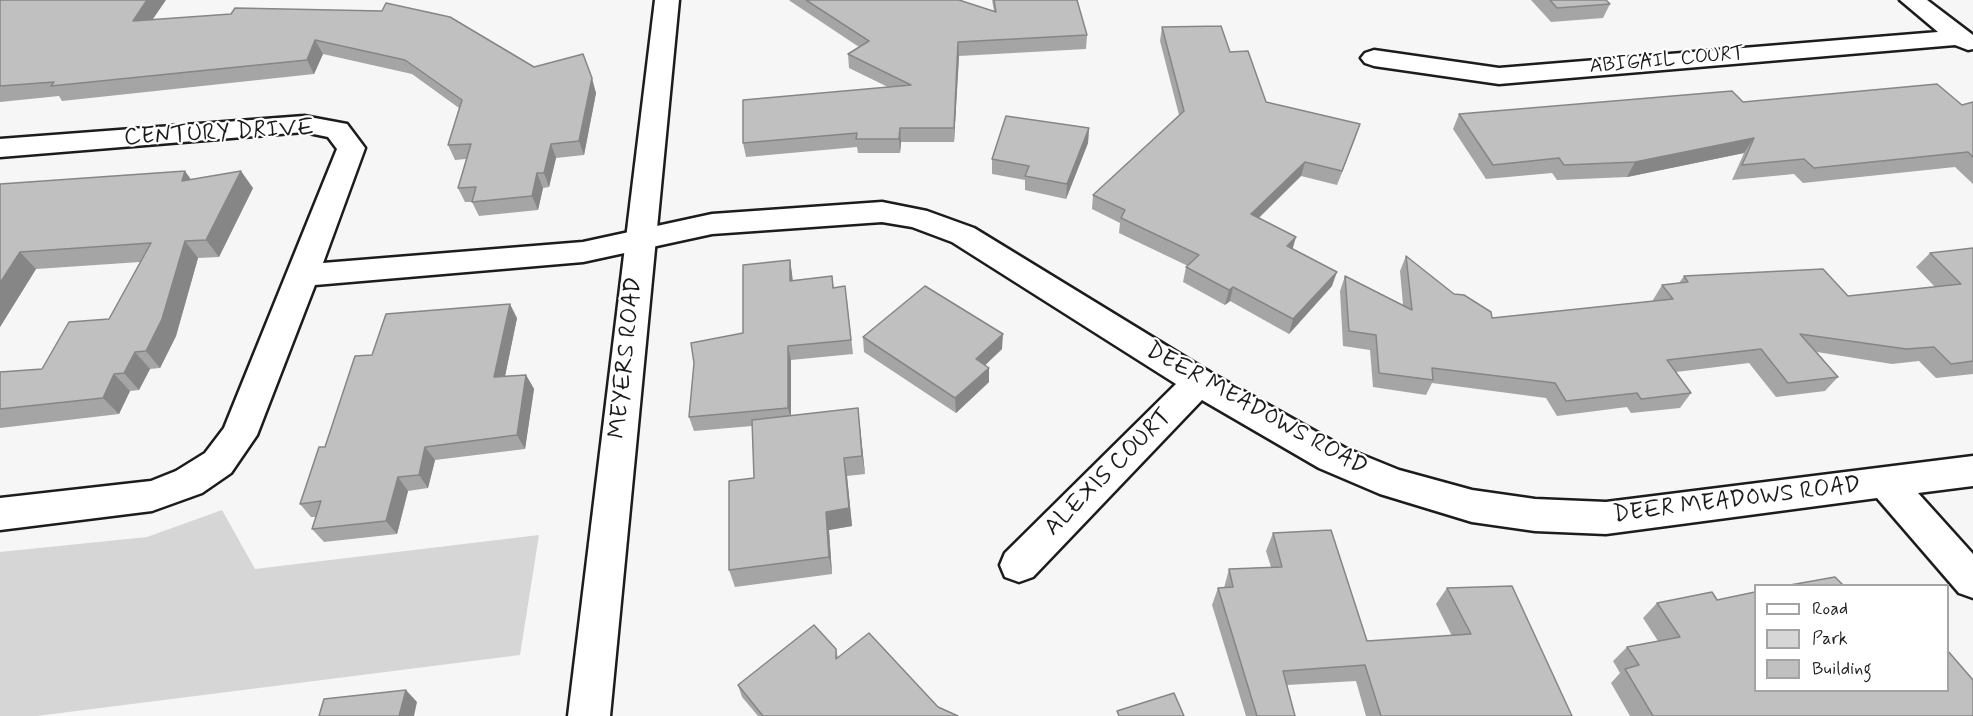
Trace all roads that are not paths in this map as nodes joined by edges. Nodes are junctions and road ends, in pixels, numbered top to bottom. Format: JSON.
{"nodes":[{"id":1,"x":667,"y":0,"type":"edge"},
{"id":2,"x":1912,"y":0,"type":"edge"},
{"id":3,"x":1967,"y":42,"type":"edge"},
{"id":4,"x":1374,"y":57,"type":"dead end"},
{"id":5,"x":0,"y":148,"type":"edge"},
{"id":6,"x":640,"y":239,"type":"junction"},
{"id":7,"x":303,"y":275,"type":"junction"},
{"id":8,"x":1199,"y":382,"type":"junction"},
{"id":9,"x":1973,"y":471,"type":"edge"},
{"id":10,"x":1886,"y":482,"type":"junction"},
{"id":11,"x":0,"y":514,"type":"edge"},
{"id":12,"x":1019,"y":564,"type":"dead end"},
{"id":13,"x":1973,"y":581,"type":"edge"},
{"id":14,"x":589,"y":716,"type":"edge"}],
"edges":[{"from":1,"to":6,"type":"street","name":"MEYERS ROAD"},
{"from":2,"to":3,"type":"street"},
{"from":3,"to":4,"type":"street","name":"ABIGAIL COURT"},
{"from":5,"to":7,"type":"street","name":"CENTURY DRIVE"},
{"from":6,"to":7,"type":"street"},
{"from":6,"to":8,"type":"street","name":"DEER MEADOWS ROAD"},
{"from":6,"to":14,"type":"street","name":"MEYERS ROAD"},
{"from":7,"to":11,"type":"street"},
{"from":8,"to":10,"type":"street","name":"DEER MEADOWS ROAD"},
{"from":8,"to":12,"type":"street","name":"ALEXIS COURT"},
{"from":9,"to":10,"type":"street","name":"DEER MEADOWS ROAD"},
{"from":10,"to":13,"type":"street"}]}
